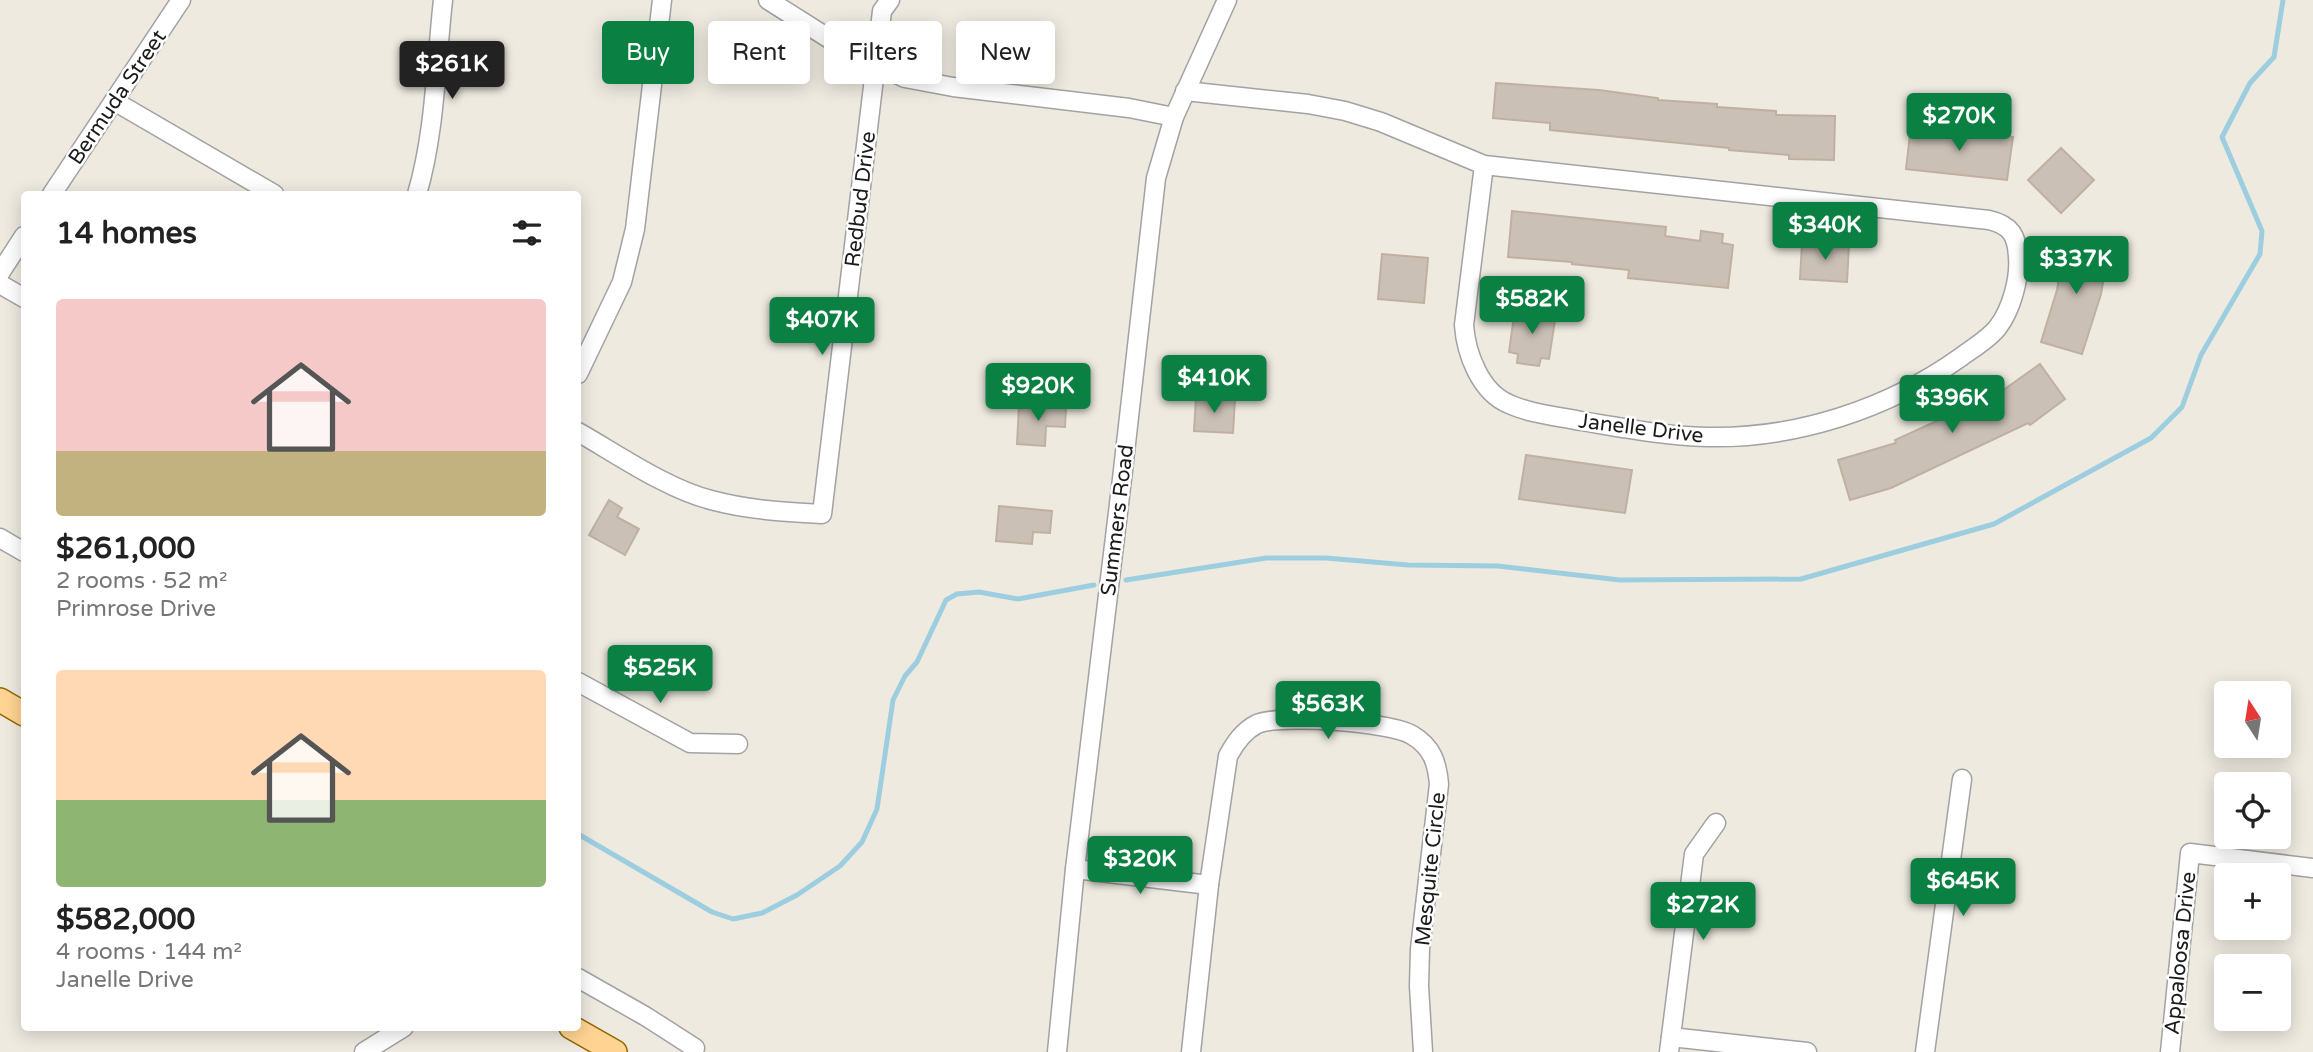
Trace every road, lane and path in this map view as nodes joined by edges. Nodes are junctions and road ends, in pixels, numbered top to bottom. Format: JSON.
{"nodes":[{"id":1,"x":181,"y":0,"type":"edge"},
{"id":2,"x":443,"y":0,"type":"edge"},
{"id":3,"x":662,"y":0,"type":"edge"},
{"id":4,"x":768,"y":0,"type":"edge"},
{"id":5,"x":890,"y":0,"type":"edge"},
{"id":6,"x":1227,"y":0,"type":"edge"},
{"id":7,"x":881,"y":21,"type":"edge"},
{"id":8,"x":824,"y":35,"type":"edge"},
{"id":9,"x":873,"y":84,"type":"edge"},
{"id":10,"x":937,"y":84,"type":"edge"},
{"id":11,"x":1185,"y":91,"type":"junction"},
{"id":12,"x":114,"y":101,"type":"junction"},
{"id":13,"x":1174,"y":117,"type":"junction"},
{"id":14,"x":1484,"y":166,"type":"junction"},
{"id":15,"x":54,"y":191,"type":"edge"},
{"id":16,"x":269,"y":191,"type":"edge"},
{"id":17,"x":418,"y":191,"type":"edge"},
{"id":18,"x":21,"y":241,"type":"edge"},
{"id":19,"x":0,"y":273,"type":"edge"},
{"id":20,"x":0,"y":284,"type":"edge"},
{"id":21,"x":21,"y":296,"type":"edge"},
{"id":22,"x":581,"y":368,"type":"edge"},
{"id":23,"x":581,"y":434,"type":"edge"},
{"id":24,"x":0,"y":538,"type":"edge"},
{"id":25,"x":21,"y":550,"type":"edge"},
{"id":26,"x":581,"y":684,"type":"edge"},
{"id":27,"x":0,"y":700,"type":"edge"},
{"id":28,"x":21,"y":712,"type":"edge"},
{"id":29,"x":738,"y":744,"type":"dead end"},
{"id":30,"x":1962,"y":779,"type":"dead end"},
{"id":31,"x":1716,"y":823,"type":"dead end"},
{"id":32,"x":2313,"y":868,"type":"edge"},
{"id":33,"x":1075,"y":869,"type":"junction"},
{"id":34,"x":1209,"y":886,"type":"junction"},
{"id":35,"x":581,"y":980,"type":"edge"},
{"id":36,"x":397,"y":1031,"type":"edge"},
{"id":37,"x":579,"y":1031,"type":"edge"},
{"id":38,"x":1670,"y":1044,"type":"edge"},
{"id":39,"x":697,"y":1051,"type":"edge"},
{"id":40,"x":363,"y":1052,"type":"edge"},
{"id":41,"x":615,"y":1052,"type":"edge"},
{"id":42,"x":1056,"y":1052,"type":"edge"},
{"id":43,"x":1191,"y":1052,"type":"edge"},
{"id":44,"x":1423,"y":1052,"type":"edge"},
{"id":45,"x":1807,"y":1052,"type":"edge"},
{"id":46,"x":1925,"y":1052,"type":"edge"},
{"id":47,"x":2170,"y":1052,"type":"edge"}],
"edges":[{"from":1,"to":12,"type":"street","name":"Bermuda Street"},
{"from":2,"to":17,"type":"street"},
{"from":3,"to":22,"type":"street"},
{"from":4,"to":8,"type":"street"},
{"from":5,"to":7,"type":"street","name":"Redbud Drive"},
{"from":6,"to":11,"type":"street","name":"Summers Road"},
{"from":9,"to":23,"type":"street","name":"Redbud Drive"},
{"from":10,"to":13,"type":"street"},
{"from":11,"to":13,"type":"street","name":"Summers Road"},
{"from":11,"to":14,"type":"street","name":"Janelle Drive"},
{"from":12,"to":15,"type":"street","name":"Bermuda Street"},
{"from":12,"to":16,"type":"street"},
{"from":13,"to":33,"type":"street","name":"Summers Road"},
{"from":14,"to":14,"type":"street","name":"Janelle Drive"},
{"from":18,"to":19,"type":"street"},
{"from":20,"to":21,"type":"street"},
{"from":24,"to":25,"type":"street"},
{"from":26,"to":29,"type":"street"},
{"from":27,"to":28,"type":"main road"},
{"from":30,"to":46,"type":"street"},
{"from":31,"to":38,"type":"street"},
{"from":32,"to":47,"type":"street","name":"Appaloosa Drive"},
{"from":33,"to":34,"type":"street"},
{"from":33,"to":42,"type":"street","name":"Summers Road"},
{"from":34,"to":43,"type":"street","name":"Mesquite Circle"},
{"from":34,"to":44,"type":"street","name":"Mesquite Circle"},
{"from":35,"to":39,"type":"street"},
{"from":36,"to":40,"type":"street"},
{"from":37,"to":41,"type":"main road"},
{"from":38,"to":45,"type":"street"}]}
